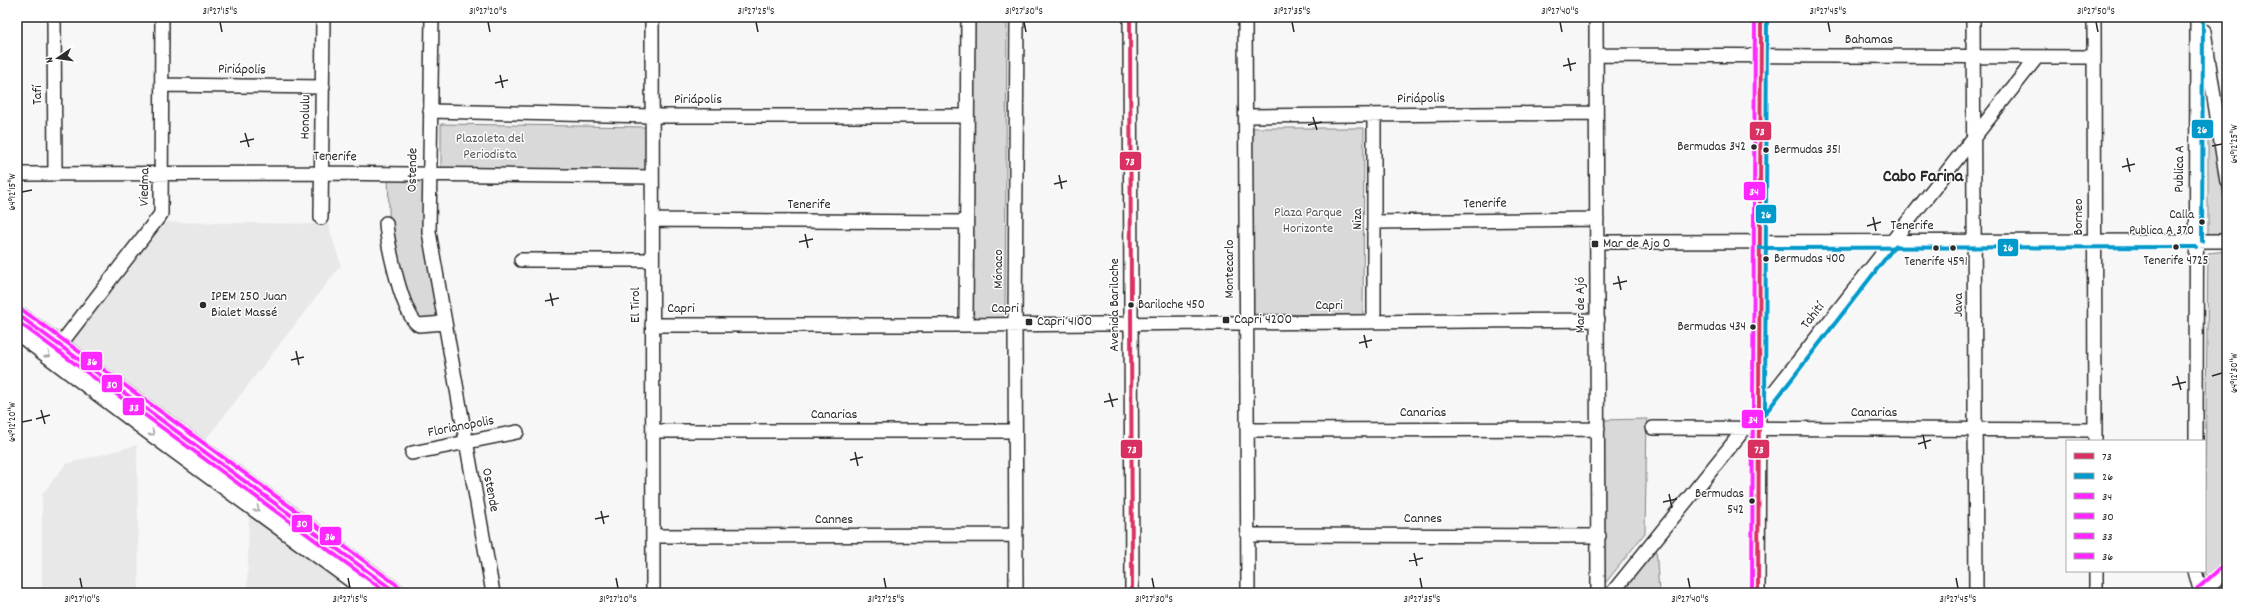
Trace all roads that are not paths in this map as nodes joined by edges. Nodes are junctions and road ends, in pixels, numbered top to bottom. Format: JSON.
{"nodes":[{"id":1,"x":54,"y":17,"type":"edge"},
{"id":2,"x":162,"y":17,"type":"edge"},
{"id":3,"x":323,"y":17,"type":"edge"},
{"id":4,"x":432,"y":17,"type":"edge"},
{"id":5,"x":652,"y":17,"type":"edge"},
{"id":6,"x":968,"y":17,"type":"edge"},
{"id":7,"x":1017,"y":17,"type":"edge"},
{"id":8,"x":1130,"y":17,"type":"edge"},
{"id":9,"x":1245,"y":17,"type":"edge"},
{"id":10,"x":1596,"y":17,"type":"edge"},
{"id":11,"x":1761,"y":17,"type":"edge"},
{"id":12,"x":1974,"y":17,"type":"edge"},
{"id":13,"x":2094,"y":17,"type":"edge"},
{"id":14,"x":2197,"y":17,"type":"edge"},
{"id":15,"x":2201,"y":17,"type":"edge"},
{"id":16,"x":1596,"y":55,"type":"junction"},
{"id":17,"x":1761,"y":55,"type":"junction"},
{"id":18,"x":1974,"y":57,"type":"junction"},
{"id":19,"x":2037,"y":57,"type":"junction"},
{"id":20,"x":2094,"y":57,"type":"junction"},
{"id":21,"x":162,"y":85,"type":"junction"},
{"id":22,"x":322,"y":88,"type":"junction"},
{"id":23,"x":2197,"y":108,"type":"junction"},
{"id":24,"x":2216,"y":108,"type":"junction"},
{"id":25,"x":430,"y":111,"type":"junction"},
{"id":26,"x":1596,"y":113,"type":"junction"},
{"id":27,"x":1374,"y":115,"type":"junction"},
{"id":28,"x":652,"y":116,"type":"junction"},
{"id":29,"x":966,"y":116,"type":"junction"},
{"id":30,"x":1246,"y":116,"type":"junction"},
{"id":31,"x":1975,"y":135,"type":"junction"},
{"id":32,"x":55,"y":173,"type":"junction"},
{"id":33,"x":162,"y":173,"type":"junction"},
{"id":34,"x":322,"y":173,"type":"junction"},
{"id":35,"x":17,"y":174,"type":"edge"},
{"id":36,"x":429,"y":175,"type":"junction"},
{"id":37,"x":652,"y":177,"type":"junction"},
{"id":38,"x":2227,"y":182,"type":"edge"},
{"id":39,"x":321,"y":218,"type":"dead end"},
{"id":40,"x":1597,"y":219,"type":"junction"},
{"id":41,"x":652,"y":220,"type":"junction"},
{"id":42,"x":966,"y":222,"type":"junction"},
{"id":43,"x":1374,"y":222,"type":"junction"},
{"id":44,"x":386,"y":223,"type":"dead end"},
{"id":45,"x":2095,"y":241,"type":"junction"},
{"id":46,"x":2196,"y":241,"type":"junction"},
{"id":47,"x":2227,"y":241,"type":"edge"},
{"id":48,"x":1597,"y":242,"type":"junction"},
{"id":49,"x":1760,"y":242,"type":"junction"},
{"id":50,"x":1890,"y":242,"type":"junction"},
{"id":51,"x":1974,"y":242,"type":"junction"},
{"id":52,"x":521,"y":260,"type":"dead end"},
{"id":53,"x":652,"y":260,"type":"junction"},
{"id":54,"x":17,"y":314,"type":"edge"},
{"id":55,"x":1598,"y":320,"type":"junction"},
{"id":56,"x":1374,"y":322,"type":"junction"},
{"id":57,"x":444,"y":323,"type":"junction"},
{"id":58,"x":1247,"y":323,"type":"junction"},
{"id":59,"x":1131,"y":324,"type":"junction"},
{"id":60,"x":652,"y":325,"type":"junction"},
{"id":61,"x":966,"y":325,"type":"junction"},
{"id":62,"x":1015,"y":325,"type":"junction"},
{"id":63,"x":17,"y":331,"type":"edge"},
{"id":64,"x":59,"y":346,"type":"junction"},
{"id":65,"x":1759,"y":411,"type":"junction"},
{"id":66,"x":1598,"y":428,"type":"junction"},
{"id":67,"x":1653,"y":428,"type":"dead end"},
{"id":68,"x":1745,"y":428,"type":"junction"},
{"id":69,"x":1759,"y":428,"type":"junction"},
{"id":70,"x":1975,"y":429,"type":"junction"},
{"id":71,"x":1247,"y":430,"type":"junction"},
{"id":72,"x":653,"y":431,"type":"junction"},
{"id":73,"x":1015,"y":431,"type":"junction"},
{"id":74,"x":517,"y":432,"type":"dead end"},
{"id":75,"x":2095,"y":435,"type":"edge"},
{"id":76,"x":2196,"y":440,"type":"edge"},
{"id":77,"x":465,"y":443,"type":"junction"},
{"id":78,"x":412,"y":453,"type":"dead end"},
{"id":79,"x":1248,"y":535,"type":"junction"},
{"id":80,"x":653,"y":536,"type":"junction"},
{"id":81,"x":1015,"y":536,"type":"junction"},
{"id":82,"x":1599,"y":536,"type":"junction"},
{"id":83,"x":2227,"y":570,"type":"edge"},
{"id":84,"x":2096,"y":572,"type":"edge"},
{"id":85,"x":2196,"y":572,"type":"edge"},
{"id":86,"x":371,"y":593,"type":"edge"},
{"id":87,"x":398,"y":593,"type":"edge"},
{"id":88,"x":493,"y":593,"type":"edge"},
{"id":89,"x":653,"y":593,"type":"edge"},
{"id":90,"x":1016,"y":593,"type":"edge"},
{"id":91,"x":1132,"y":593,"type":"edge"},
{"id":92,"x":1248,"y":593,"type":"edge"},
{"id":93,"x":1598,"y":593,"type":"edge"},
{"id":94,"x":1612,"y":593,"type":"edge"},
{"id":95,"x":1758,"y":593,"type":"edge"},
{"id":96,"x":1976,"y":593,"type":"edge"},
{"id":97,"x":2096,"y":593,"type":"edge"},
{"id":98,"x":2201,"y":593,"type":"edge"}],
"edges":[{"from":1,"to":32,"type":"street","name":"Tafí"},
{"from":2,"to":21,"type":"street","name":"Viedma"},
{"from":3,"to":22,"type":"street","name":"Honolulu"},
{"from":4,"to":25,"type":"street","name":"Ostende"},
{"from":5,"to":28,"type":"street","name":"El Tirol"},
{"from":6,"to":29,"type":"street"},
{"from":7,"to":62,"type":"street","name":"Mónaco"},
{"from":8,"to":59,"type":"street","name":"Avenida Bariloche"},
{"from":9,"to":30,"type":"street","name":"Montecarlo"},
{"from":10,"to":16,"type":"street","name":"Mar de Ajó"},
{"from":11,"to":17,"type":"street"},
{"from":12,"to":18,"type":"street","name":"Java"},
{"from":13,"to":20,"type":"street","name":"Borneo"},
{"from":14,"to":23,"type":"street","name":"Publica A"},
{"from":15,"to":24,"type":"street"},
{"from":16,"to":17,"type":"street","name":"Bahamas"},
{"from":16,"to":26,"type":"street","name":"Mar de Ajó"},
{"from":17,"to":18,"type":"street","name":"Bahamas"},
{"from":17,"to":49,"type":"street"},
{"from":18,"to":19,"type":"street","name":"Bahamas"},
{"from":18,"to":31,"type":"street","name":"Java"},
{"from":19,"to":20,"type":"street","name":"Bahamas"},
{"from":19,"to":31,"type":"street","name":"Tahití"},
{"from":20,"to":45,"type":"street","name":"Borneo"},
{"from":21,"to":22,"type":"street","name":"Piriápolis"},
{"from":21,"to":33,"type":"street","name":"Viedma"},
{"from":22,"to":34,"type":"street","name":"Honolulu"},
{"from":23,"to":24,"type":"street"},
{"from":23,"to":46,"type":"street","name":"Publica A"},
{"from":24,"to":38,"type":"street"},
{"from":25,"to":28,"type":"street","name":"Piriápolis"},
{"from":25,"to":36,"type":"street","name":"Ostende"},
{"from":26,"to":27,"type":"street","name":"Piriápolis"},
{"from":26,"to":40,"type":"street","name":"Mar de Ajó"},
{"from":27,"to":30,"type":"street","name":"Piriápolis"},
{"from":27,"to":43,"type":"street","name":"Niza"},
{"from":28,"to":29,"type":"street","name":"Piriápolis"},
{"from":28,"to":37,"type":"street","name":"El Tirol"},
{"from":29,"to":42,"type":"street"},
{"from":30,"to":58,"type":"street","name":"Montecarlo"},
{"from":31,"to":50,"type":"street","name":"Tahití"},
{"from":31,"to":51,"type":"street","name":"Java"},
{"from":32,"to":33,"type":"street","name":"Tenerife"},
{"from":32,"to":35,"type":"street","name":"Tenerife"},
{"from":33,"to":34,"type":"street","name":"Tenerife"},
{"from":33,"to":64,"type":"street","name":"Viedma"},
{"from":34,"to":36,"type":"street","name":"Tenerife"},
{"from":34,"to":39,"type":"street","name":"Honolulu"},
{"from":36,"to":37,"type":"street","name":"Tenerife"},
{"from":36,"to":57,"type":"street","name":"Ostende"},
{"from":37,"to":41,"type":"street","name":"El Tirol"},
{"from":40,"to":43,"type":"street","name":"Tenerife"},
{"from":40,"to":48,"type":"street","name":"Mar de Ajó"},
{"from":41,"to":42,"type":"street","name":"Tenerife"},
{"from":41,"to":53,"type":"street","name":"El Tirol"},
{"from":42,"to":61,"type":"street"},
{"from":43,"to":56,"type":"street","name":"Niza"},
{"from":44,"to":57,"type":"street"},
{"from":45,"to":46,"type":"street","name":"Tenerife"},
{"from":45,"to":51,"type":"street","name":"Tenerife"},
{"from":45,"to":75,"type":"street","name":"Borneo"},
{"from":46,"to":47,"type":"street","name":"Tenerife"},
{"from":46,"to":76,"type":"street","name":"Publica A"},
{"from":48,"to":49,"type":"street","name":"Tenerife"},
{"from":48,"to":55,"type":"street","name":"Mar de Ajó"},
{"from":49,"to":50,"type":"street","name":"Tenerife"},
{"from":49,"to":65,"type":"street"},
{"from":50,"to":51,"type":"street","name":"Tenerife"},
{"from":50,"to":65,"type":"street","name":"Tahití"},
{"from":51,"to":70,"type":"street","name":"Java"},
{"from":52,"to":53,"type":"street"},
{"from":53,"to":60,"type":"street","name":"El Tirol"},
{"from":54,"to":64,"type":"main road"},
{"from":55,"to":56,"type":"street","name":"Capri"},
{"from":55,"to":66,"type":"street","name":"Mar de Ajó"},
{"from":56,"to":58,"type":"street","name":"Capri"},
{"from":57,"to":77,"type":"street","name":"Ostende"},
{"from":58,"to":59,"type":"street","name":"Capri"},
{"from":58,"to":71,"type":"street","name":"Montecarlo"},
{"from":59,"to":62,"type":"street","name":"Capri"},
{"from":59,"to":91,"type":"street","name":"Avenida Bariloche"},
{"from":60,"to":61,"type":"street","name":"Capri"},
{"from":60,"to":72,"type":"street","name":"El Tirol"},
{"from":61,"to":62,"type":"street","name":"Capri"},
{"from":62,"to":73,"type":"street","name":"Mónaco"},
{"from":63,"to":86,"type":"main road","one_way":true},
{"from":64,"to":87,"type":"main road"},
{"from":65,"to":68,"type":"street","name":"Tahití"},
{"from":65,"to":69,"type":"street"},
{"from":66,"to":71,"type":"street","name":"Canarias"},
{"from":66,"to":82,"type":"street","name":"Mar de Ajó"},
{"from":67,"to":68,"type":"street","name":"Canarias"},
{"from":68,"to":69,"type":"street","name":"Canarias"},
{"from":68,"to":94,"type":"street","name":"Tahití"},
{"from":69,"to":70,"type":"street","name":"Canarias"},
{"from":69,"to":95,"type":"street"},
{"from":70,"to":75,"type":"street","name":"Canarias"},
{"from":70,"to":96,"type":"street","name":"Java"},
{"from":71,"to":79,"type":"street","name":"Montecarlo"},
{"from":72,"to":73,"type":"street","name":"Canarias"},
{"from":72,"to":80,"type":"street","name":"El Tirol"},
{"from":73,"to":81,"type":"street","name":"Mónaco"},
{"from":74,"to":77,"type":"street","name":"Florianopolis"},
{"from":77,"to":78,"type":"street","name":"Florianopolis"},
{"from":77,"to":88,"type":"street","name":"Ostende"},
{"from":79,"to":82,"type":"street","name":"Cannes"},
{"from":79,"to":92,"type":"street","name":"Montecarlo"},
{"from":80,"to":81,"type":"street","name":"Cannes"},
{"from":80,"to":89,"type":"street","name":"El Tirol"},
{"from":81,"to":90,"type":"street","name":"Mónaco"},
{"from":82,"to":93,"type":"street","name":"Mar de Ajó"},
{"from":83,"to":98,"type":"street"},
{"from":84,"to":97,"type":"street"},
{"from":85,"to":98,"type":"street"}]}
